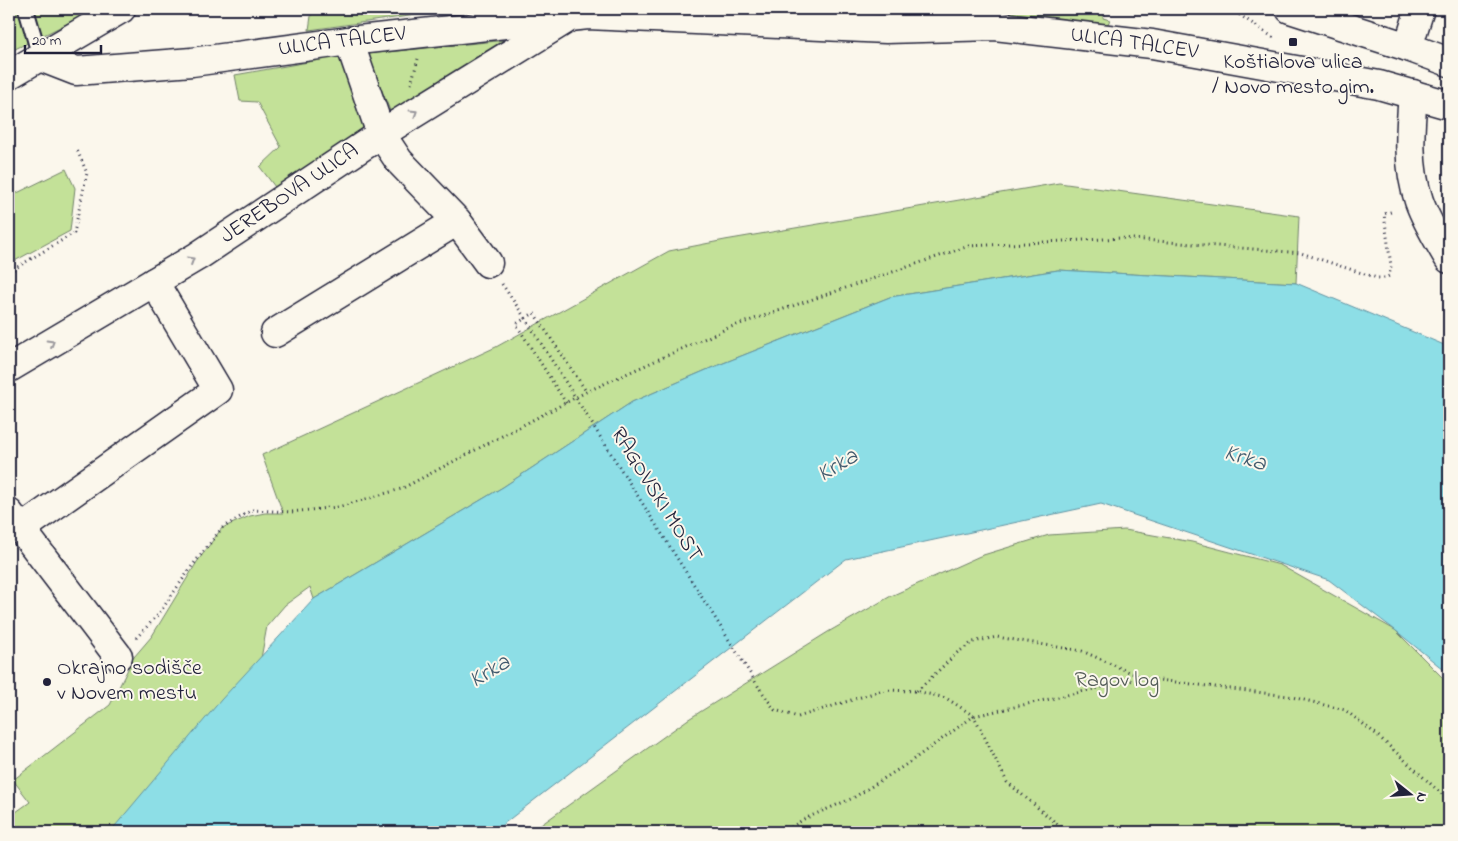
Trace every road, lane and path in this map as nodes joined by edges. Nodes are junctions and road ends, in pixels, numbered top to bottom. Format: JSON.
{"nodes":[{"id":1,"x":26,"y":9,"type":"edge"},
{"id":2,"x":121,"y":9,"type":"edge"},
{"id":3,"x":1290,"y":9,"type":"edge"},
{"id":4,"x":1420,"y":9,"type":"edge"},
{"id":5,"x":569,"y":17,"type":"junction"},
{"id":6,"x":349,"y":41,"type":"junction"},
{"id":7,"x":1408,"y":47,"type":"junction"},
{"id":8,"x":420,"y":53,"type":"dead end"},
{"id":9,"x":40,"y":57,"type":"junction"},
{"id":10,"x":1449,"y":62,"type":"edge"},
{"id":11,"x":9,"y":75,"type":"edge"},
{"id":12,"x":410,"y":88,"type":"dead end"},
{"id":13,"x":1413,"y":94,"type":"junction"},
{"id":14,"x":1449,"y":105,"type":"edge"},
{"id":15,"x":381,"y":134,"type":"junction"},
{"id":16,"x":77,"y":150,"type":"dead end"},
{"id":17,"x":1419,"y":201,"type":"junction"},
{"id":18,"x":457,"y":221,"type":"junction"},
{"id":19,"x":1449,"y":259,"type":"edge"},
{"id":20,"x":488,"y":263,"type":"joint"},
{"id":21,"x":9,"y":272,"type":"edge"},
{"id":22,"x":154,"y":282,"type":"junction"},
{"id":23,"x":525,"y":318,"type":"junction"},
{"id":24,"x":275,"y":333,"type":"dead end"},
{"id":25,"x":9,"y":368,"type":"edge"},
{"id":26,"x":586,"y":392,"type":"junction"},
{"id":27,"x":566,"y":403,"type":"junction"},
{"id":28,"x":15,"y":521,"type":"edge"},
{"id":29,"x":118,"y":656,"type":"joint"},
{"id":30,"x":1143,"y":678,"type":"junction"},
{"id":31,"x":916,"y":691,"type":"junction"},
{"id":32,"x":974,"y":716,"type":"junction"},
{"id":33,"x":1449,"y":803,"type":"edge"},
{"id":34,"x":784,"y":832,"type":"edge"},
{"id":35,"x":1070,"y":832,"type":"edge"}],
"edges":[{"from":1,"to":9,"type":"lane"},
{"from":2,"to":9,"type":"street"},
{"from":3,"to":7,"type":"street"},
{"from":4,"to":7,"type":"street"},
{"from":5,"to":6,"type":"street","name":"ULICA TALCEV"},
{"from":5,"to":13,"type":"street","name":"ULICA TALCEV"},
{"from":15,"to":5,"type":"street","name":"JEREBOVA ULICA","one_way":true},
{"from":6,"to":9,"type":"street","name":"ULICA TALCEV"},
{"from":6,"to":15,"type":"street"},
{"from":7,"to":10,"type":"street"},
{"from":8,"to":12,"type":"path"},
{"from":9,"to":11,"type":"street"},
{"from":13,"to":14,"type":"street","name":"ULICA TALCEV"},
{"from":13,"to":17,"type":"street"},
{"from":15,"to":18,"type":"street"},
{"from":22,"to":15,"type":"street","name":"JEREBOVA ULICA","one_way":true},
{"from":16,"to":21,"type":"path"},
{"from":17,"to":19,"type":"street"},
{"from":17,"to":26,"type":"path"},
{"from":18,"to":20,"type":"street"},
{"from":18,"to":24,"type":"street"},
{"from":20,"to":23,"type":"path","name":"RAGOVSKI MOST"},
{"from":25,"to":22,"type":"street","name":"JEREBOVA ULICA","one_way":true},
{"from":22,"to":28,"type":"street"},
{"from":23,"to":26,"type":"path"},
{"from":23,"to":27,"type":"path"},
{"from":23,"to":31,"type":"path","name":"RAGOVSKI MOST","bridge":true},
{"from":26,"to":27,"type":"path"},
{"from":27,"to":29,"type":"path"},
{"from":28,"to":29,"type":"street"},
{"from":30,"to":31,"type":"path"},
{"from":30,"to":32,"type":"path"},
{"from":30,"to":33,"type":"path"},
{"from":31,"to":32,"type":"path","name":"RAGOVSKI MOST"},
{"from":32,"to":34,"type":"path"},
{"from":32,"to":35,"type":"path"}]}
